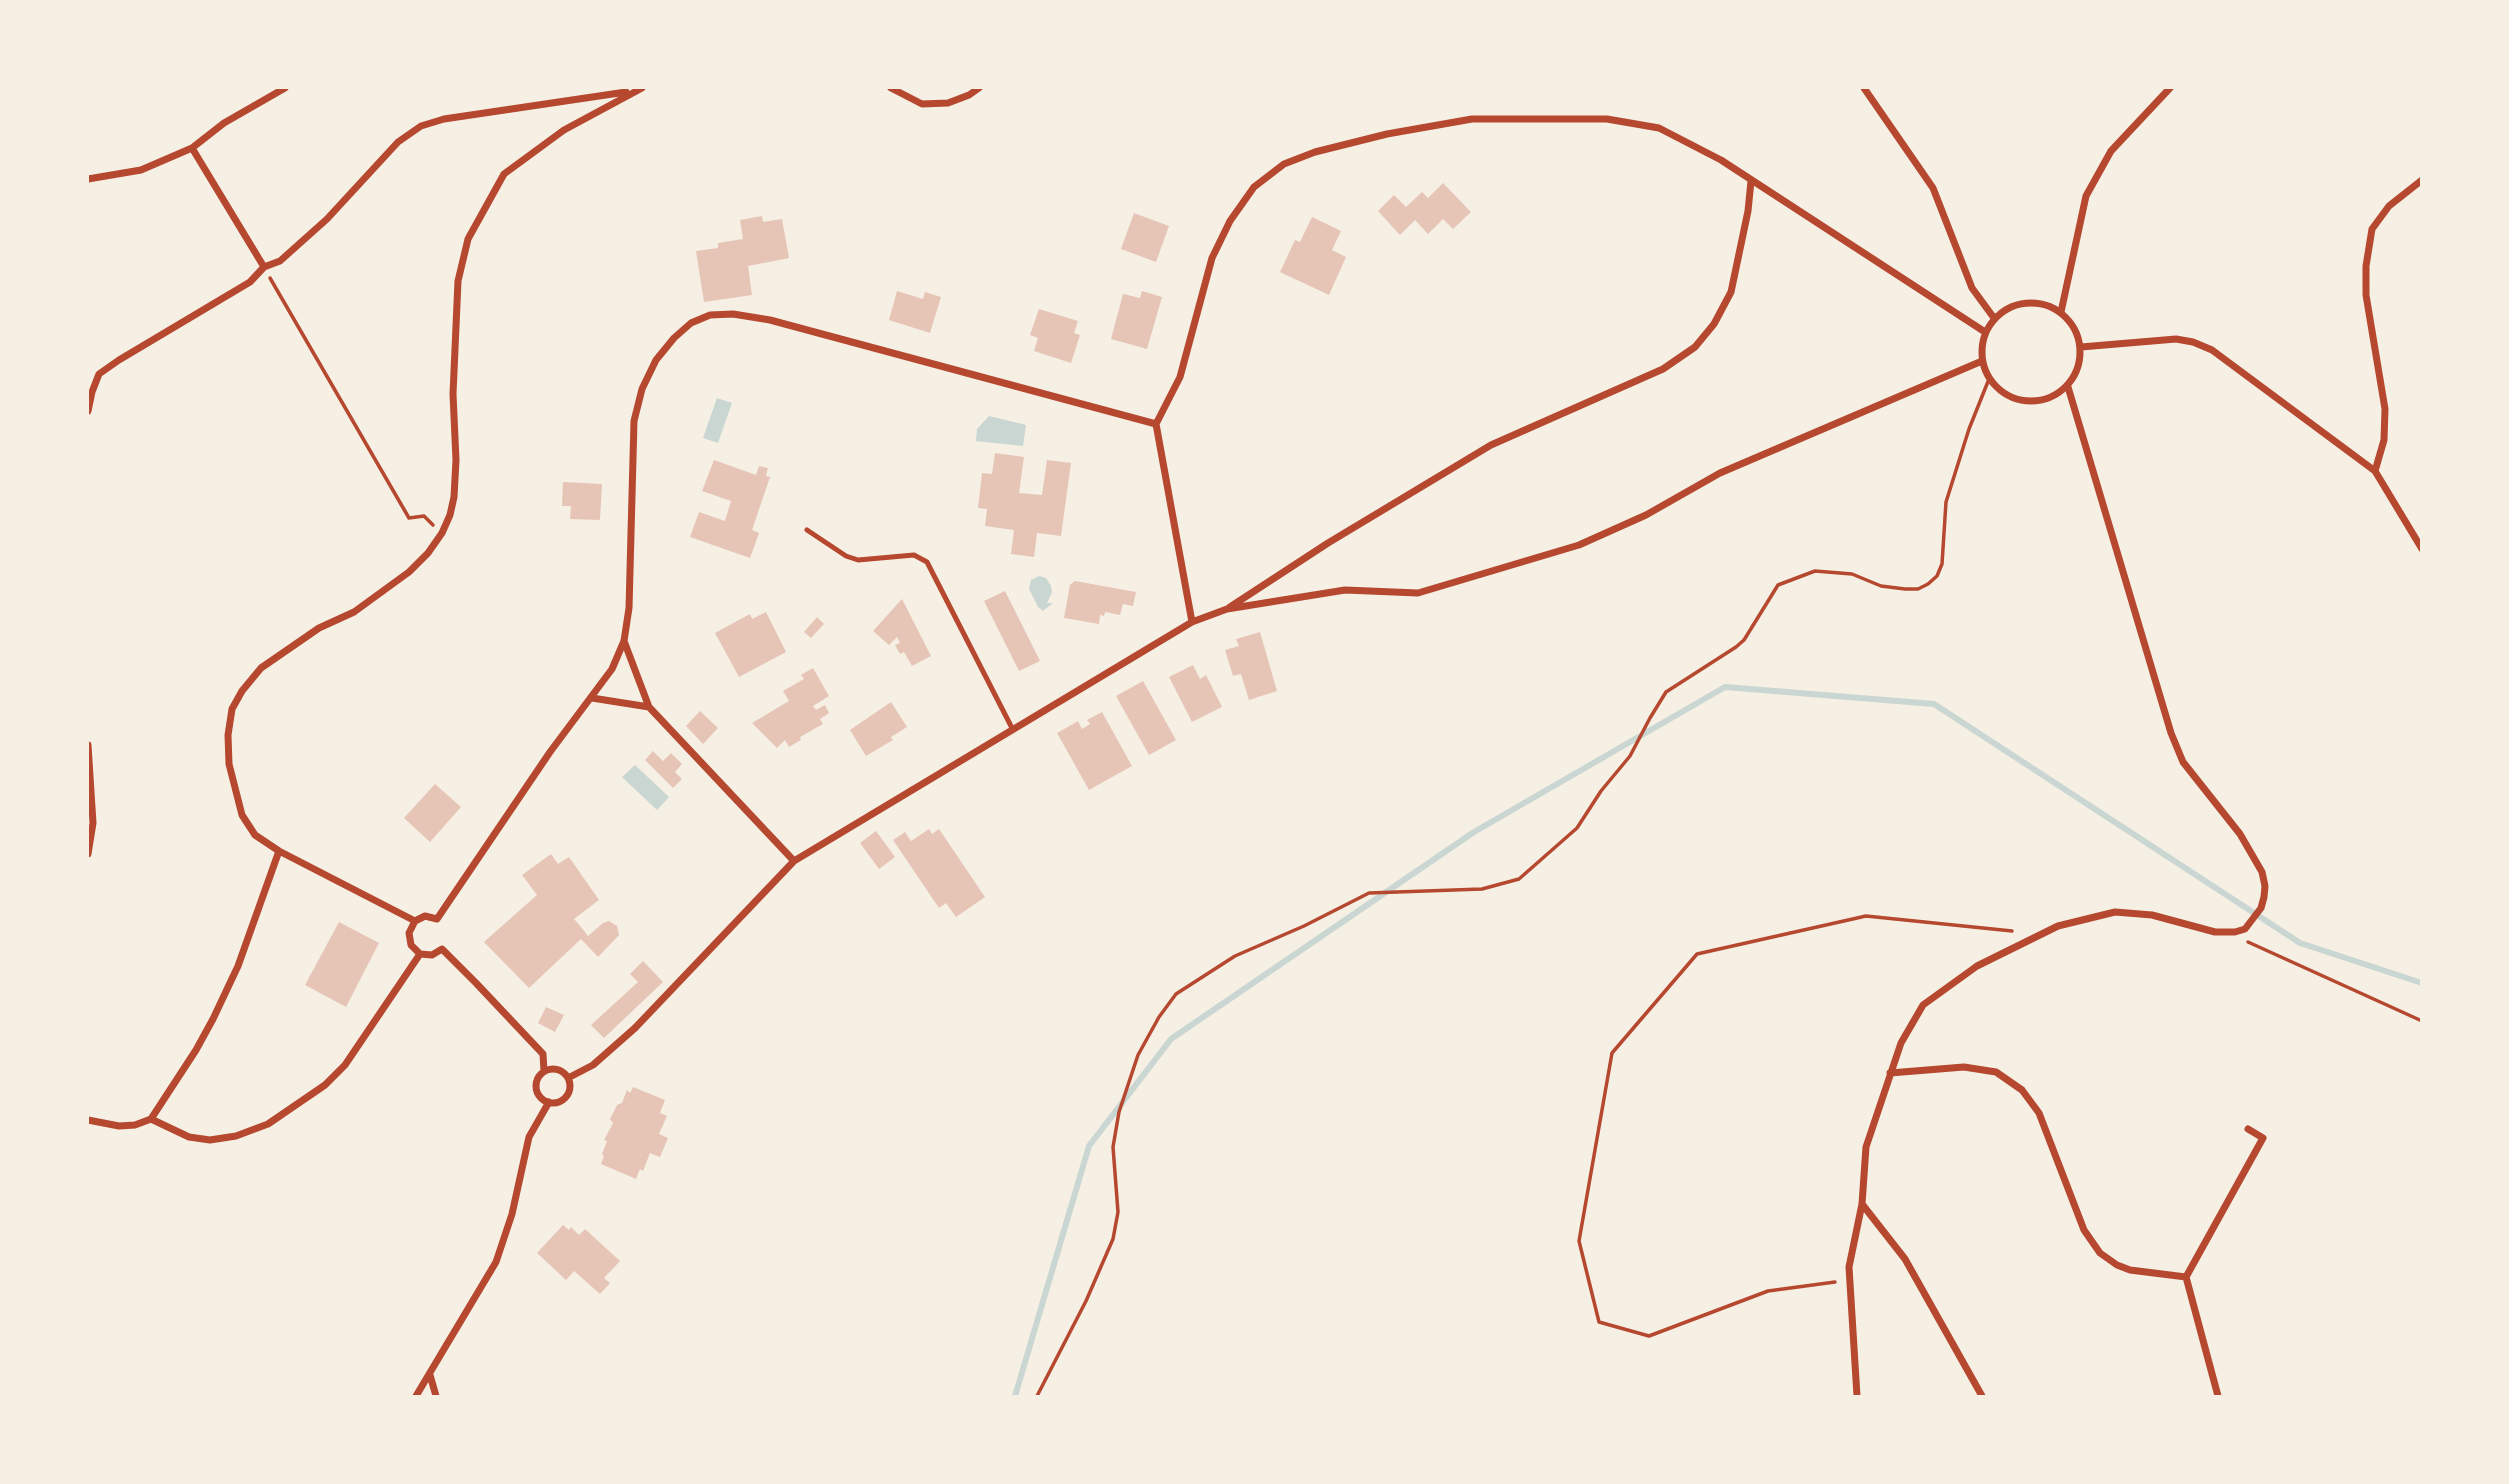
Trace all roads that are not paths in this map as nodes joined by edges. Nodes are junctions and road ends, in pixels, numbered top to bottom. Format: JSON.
{"nodes":[{"id":1,"x":285,"y":88,"type":"edge"},
{"id":2,"x":642,"y":88,"type":"edge"},
{"id":3,"x":891,"y":88,"type":"edge"},
{"id":4,"x":979,"y":88,"type":"edge"},
{"id":5,"x":1864,"y":88,"type":"edge"},
{"id":6,"x":2170,"y":88,"type":"edge"},
{"id":7,"x":633,"y":91,"type":"junction"},
{"id":8,"x":192,"y":148,"type":"junction"},
{"id":9,"x":88,"y":179,"type":"edge"},
{"id":10,"x":2421,"y":180,"type":"edge"},
{"id":11,"x":1751,"y":181,"type":"junction"},
{"id":12,"x":264,"y":267,"type":"junction"},
{"id":13,"x":2061,"y":312,"type":"junction"},
{"id":14,"x":1994,"y":318,"type":"junction"},
{"id":15,"x":1985,"y":332,"type":"junction"},
{"id":16,"x":2081,"y":347,"type":"junction"},
{"id":17,"x":1982,"y":361,"type":"junction"},
{"id":18,"x":2068,"y":387,"type":"junction"},
{"id":19,"x":88,"y":411,"type":"edge"},
{"id":20,"x":1156,"y":424,"type":"junction"},
{"id":21,"x":2375,"y":471,"type":"junction"},
{"id":22,"x":807,"y":530,"type":"dead end"},
{"id":23,"x":2421,"y":549,"type":"edge"},
{"id":24,"x":1227,"y":609,"type":"junction"},
{"id":25,"x":1192,"y":622,"type":"junction"},
{"id":26,"x":624,"y":641,"type":"junction"},
{"id":27,"x":592,"y":698,"type":"junction"},
{"id":28,"x":649,"y":707,"type":"junction"},
{"id":29,"x":1013,"y":730,"type":"junction"},
{"id":30,"x":88,"y":745,"type":"edge"},
{"id":31,"x":279,"y":850,"type":"junction"},
{"id":32,"x":88,"y":854,"type":"edge"},
{"id":33,"x":794,"y":861,"type":"junction"},
{"id":34,"x":415,"y":922,"type":"junction"},
{"id":35,"x":421,"y":954,"type":"junction"},
{"id":36,"x":544,"y":1071,"type":"junction"},
{"id":37,"x":1890,"y":1073,"type":"junction"},
{"id":38,"x":569,"y":1078,"type":"junction"},
{"id":39,"x":549,"y":1102,"type":"junction"},
{"id":40,"x":151,"y":1119,"type":"junction"},
{"id":41,"x":88,"y":1120,"type":"edge"},
{"id":42,"x":2248,"y":1129,"type":"dead end"},
{"id":43,"x":1862,"y":1204,"type":"junction"},
{"id":44,"x":2186,"y":1277,"type":"junction"},
{"id":45,"x":430,"y":1375,"type":"junction"},
{"id":46,"x":416,"y":1396,"type":"edge"},
{"id":47,"x":436,"y":1396,"type":"edge"},
{"id":48,"x":1857,"y":1396,"type":"edge"},
{"id":49,"x":1982,"y":1396,"type":"edge"},
{"id":50,"x":2218,"y":1396,"type":"edge"}],
"edges":[{"from":1,"to":8,"type":"street"},
{"from":2,"to":7,"type":"street"},
{"from":3,"to":4,"type":"street"},
{"from":5,"to":14,"type":"street"},
{"from":6,"to":13,"type":"street"},
{"from":7,"to":12,"type":"street"},
{"from":7,"to":31,"type":"street"},
{"from":8,"to":9,"type":"street"},
{"from":8,"to":12,"type":"street"},
{"from":10,"to":21,"type":"street"},
{"from":11,"to":15,"type":"street"},
{"from":11,"to":20,"type":"street"},
{"from":11,"to":24,"type":"street"},
{"from":12,"to":19,"type":"street"},
{"from":13,"to":14,"type":"street"},
{"from":13,"to":16,"type":"street"},
{"from":14,"to":15,"type":"street"},
{"from":15,"to":17,"type":"street"},
{"from":16,"to":18,"type":"street"},
{"from":16,"to":21,"type":"street"},
{"from":17,"to":18,"type":"street"},
{"from":17,"to":24,"type":"street"},
{"from":18,"to":37,"type":"street"},
{"from":20,"to":25,"type":"street"},
{"from":20,"to":26,"type":"street"},
{"from":21,"to":23,"type":"street"},
{"from":22,"to":29,"type":"lane"},
{"from":24,"to":25,"type":"street"},
{"from":25,"to":29,"type":"street"},
{"from":26,"to":27,"type":"street"},
{"from":26,"to":28,"type":"street"},
{"from":27,"to":28,"type":"street"},
{"from":27,"to":34,"type":"street"},
{"from":28,"to":33,"type":"street"},
{"from":29,"to":33,"type":"street"},
{"from":30,"to":32,"type":"street"},
{"from":31,"to":34,"type":"street"},
{"from":31,"to":40,"type":"street"},
{"from":33,"to":38,"type":"street"},
{"from":34,"to":35,"type":"street"},
{"from":35,"to":36,"type":"street"},
{"from":35,"to":40,"type":"street"},
{"from":36,"to":38,"type":"street"},
{"from":36,"to":39,"type":"street"},
{"from":37,"to":43,"type":"street"},
{"from":37,"to":44,"type":"street"},
{"from":38,"to":39,"type":"street"},
{"from":39,"to":45,"type":"street"},
{"from":40,"to":41,"type":"street"},
{"from":42,"to":44,"type":"street"},
{"from":43,"to":48,"type":"street"},
{"from":43,"to":49,"type":"street"},
{"from":44,"to":50,"type":"street"},
{"from":45,"to":46,"type":"street"},
{"from":45,"to":47,"type":"street"}]}
